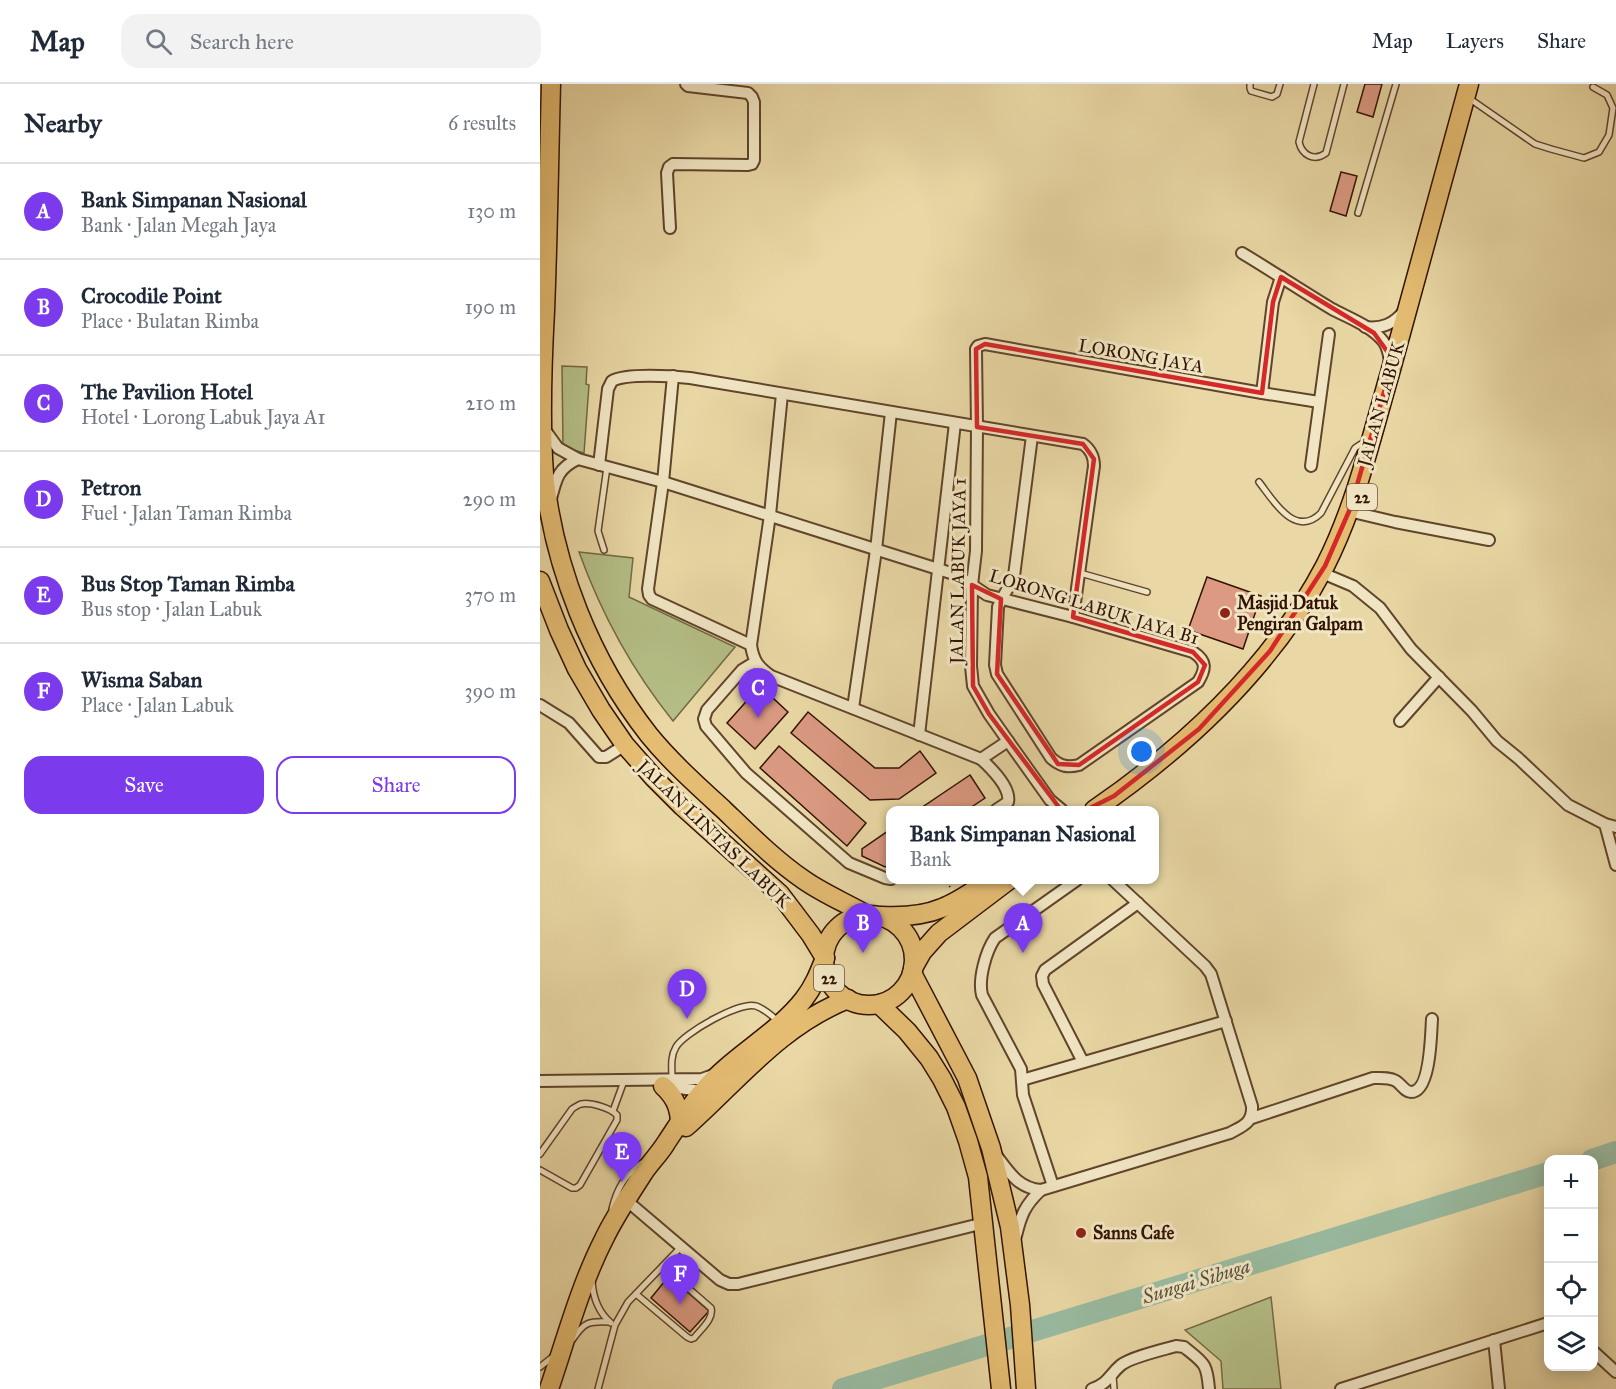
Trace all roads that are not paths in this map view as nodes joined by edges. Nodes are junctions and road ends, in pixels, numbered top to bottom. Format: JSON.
{"nodes":[{"id":1,"x":551,"y":84,"type":"edge"},
{"id":2,"x":686,"y":84,"type":"edge"},
{"id":3,"x":1250,"y":84,"type":"edge"},
{"id":4,"x":1280,"y":84,"type":"edge"},
{"id":5,"x":1314,"y":84,"type":"edge"},
{"id":6,"x":1344,"y":84,"type":"edge"},
{"id":7,"x":1395,"y":84,"type":"edge"},
{"id":8,"x":1593,"y":87,"type":"dead end"},
{"id":9,"x":1473,"y":90,"type":"edge"},
{"id":10,"x":1358,"y":213,"type":"dead end"},
{"id":11,"x":670,"y":228,"type":"dead end"},
{"id":12,"x":1242,"y":253,"type":"dead end"},
{"id":13,"x":1281,"y":277,"type":"junction"},
{"id":14,"x":1410,"y":300,"type":"junction"},
{"id":15,"x":1365,"y":327,"type":"junction"},
{"id":16,"x":1329,"y":334,"type":"dead end"},
{"id":17,"x":1390,"y":372,"type":"junction"},
{"id":18,"x":674,"y":376,"type":"junction"},
{"id":19,"x":1262,"y":393,"type":"junction"},
{"id":20,"x":782,"y":394,"type":"junction"},
{"id":21,"x":1319,"y":402,"type":"junction"},
{"id":22,"x":891,"y":412,"type":"junction"},
{"id":23,"x":540,"y":420,"type":"edge"},
{"id":24,"x":955,"y":423,"type":"junction"},
{"id":25,"x":977,"y":427,"type":"junction"},
{"id":26,"x":1032,"y":436,"type":"junction"},
{"id":27,"x":1370,"y":444,"type":"junction"},
{"id":28,"x":578,"y":459,"type":"junction"},
{"id":29,"x":603,"y":466,"type":"junction"},
{"id":30,"x":1311,"y":466,"type":"dead end"},
{"id":31,"x":663,"y":482,"type":"junction"},
{"id":32,"x":1259,"y":482,"type":"dead end"},
{"id":33,"x":548,"y":508,"type":"junction"},
{"id":34,"x":1357,"y":513,"type":"junction"},
{"id":35,"x":770,"y":515,"type":"junction"},
{"id":36,"x":1489,"y":540,"type":"dead end"},
{"id":37,"x":604,"y":550,"type":"dead end"},
{"id":38,"x":876,"y":550,"type":"junction"},
{"id":39,"x":939,"y":570,"type":"junction"},
{"id":40,"x":1080,"y":573,"type":"junction"},
{"id":41,"x":1327,"y":575,"type":"junction"},
{"id":42,"x":540,"y":581,"type":"edge"},
{"id":43,"x":972,"y":585,"type":"junction"},
{"id":44,"x":1147,"y":592,"type":"dead end"},
{"id":45,"x":1001,"y":599,"type":"junction"},
{"id":46,"x":1073,"y":617,"type":"junction"},
{"id":47,"x":750,"y":645,"type":"junction"},
{"id":48,"x":755,"y":662,"type":"junction"},
{"id":49,"x":1439,"y":677,"type":"junction"},
{"id":50,"x":540,"y":705,"type":"edge"},
{"id":51,"x":853,"y":708,"type":"junction"},
{"id":52,"x":1400,"y":721,"type":"dead end"},
{"id":53,"x":920,"y":735,"type":"junction"},
{"id":54,"x":1008,"y":741,"type":"junction"},
{"id":55,"x":625,"y":745,"type":"junction"},
{"id":56,"x":981,"y":759,"type":"junction"},
{"id":57,"x":1110,"y":803,"type":"edge"},
{"id":58,"x":1051,"y":805,"type":"edge"},
{"id":59,"x":1002,"y":806,"type":"edge"},
{"id":60,"x":1090,"y":806,"type":"edge"},
{"id":61,"x":1611,"y":825,"type":"edge"},
{"id":62,"x":1616,"y":865,"type":"edge"},
{"id":63,"x":886,"y":878,"type":"edge"},
{"id":64,"x":983,"y":884,"type":"edge"},
{"id":65,"x":1002,"y":884,"type":"edge"},
{"id":66,"x":1070,"y":884,"type":"edge"},
{"id":67,"x":1118,"y":884,"type":"edge"},
{"id":68,"x":1138,"y":903,"type":"junction"},
{"id":69,"x":874,"y":916,"type":"junction"},
{"id":70,"x":825,"y":958,"type":"junction"},
{"id":71,"x":913,"y":971,"type":"junction"},
{"id":72,"x":848,"y":999,"type":"junction"},
{"id":73,"x":879,"y":1004,"type":"junction"},
{"id":74,"x":1432,"y":1019,"type":"dead end"},
{"id":75,"x":1226,"y":1021,"type":"junction"},
{"id":76,"x":784,"y":1028,"type":"junction"},
{"id":77,"x":759,"y":1057,"type":"junction"},
{"id":78,"x":1083,"y":1062,"type":"junction"},
{"id":79,"x":721,"y":1071,"type":"junction"},
{"id":80,"x":1022,"y":1080,"type":"junction"},
{"id":81,"x":540,"y":1081,"type":"edge"},
{"id":82,"x":624,"y":1081,"type":"junction"},
{"id":83,"x":668,"y":1083,"type":"junction"},
{"id":84,"x":702,"y":1091,"type":"junction"},
{"id":85,"x":613,"y":1111,"type":"junction"},
{"id":86,"x":1252,"y":1118,"type":"junction"},
{"id":87,"x":680,"y":1120,"type":"junction"},
{"id":88,"x":666,"y":1144,"type":"junction"},
{"id":89,"x":991,"y":1148,"type":"junction"},
{"id":90,"x":540,"y":1154,"type":"edge"},
{"id":91,"x":540,"y":1170,"type":"edge"},
{"id":92,"x":1053,"y":1186,"type":"junction"},
{"id":93,"x":1041,"y":1190,"type":"junction"},
{"id":94,"x":626,"y":1200,"type":"junction"},
{"id":95,"x":984,"y":1223,"type":"junction"},
{"id":96,"x":605,"y":1237,"type":"junction"},
{"id":97,"x":682,"y":1246,"type":"junction"},
{"id":98,"x":1013,"y":1249,"type":"junction"},
{"id":99,"x":592,"y":1266,"type":"junction"},
{"id":100,"x":663,"y":1266,"type":"junction"},
{"id":101,"x":636,"y":1294,"type":"junction"},
{"id":102,"x":609,"y":1322,"type":"junction"},
{"id":103,"x":1544,"y":1324,"type":"edge"},
{"id":104,"x":615,"y":1325,"type":"junction"},
{"id":105,"x":1494,"y":1340,"type":"junction"},
{"id":106,"x":1598,"y":1356,"type":"edge"},
{"id":107,"x":548,"y":1368,"type":"edge"},
{"id":108,"x":1616,"y":1372,"type":"edge"},
{"id":109,"x":1113,"y":1376,"type":"junction"},
{"id":110,"x":1377,"y":1383,"type":"edge"},
{"id":111,"x":549,"y":1389,"type":"edge"},
{"id":112,"x":598,"y":1389,"type":"edge"},
{"id":113,"x":1000,"y":1389,"type":"edge"},
{"id":114,"x":1026,"y":1389,"type":"edge"},
{"id":115,"x":1092,"y":1389,"type":"edge"},
{"id":116,"x":1114,"y":1389,"type":"edge"},
{"id":117,"x":1209,"y":1389,"type":"edge"},
{"id":118,"x":1341,"y":1389,"type":"edge"},
{"id":119,"x":1498,"y":1389,"type":"edge"}],
"edges":[{"from":1,"to":23,"type":"main road","name":"JALAN LINTAS LABUK"},
{"from":2,"to":11,"type":"street"},
{"from":3,"to":4,"type":"lane"},
{"from":5,"to":6,"type":"lane"},
{"from":7,"to":10,"type":"lane"},
{"from":8,"to":9,"type":"lane"},
{"from":9,"to":14,"type":"main road","name":"JALAN LABUK","number":"22"},
{"from":9,"to":34,"type":"main road","name":"JALAN LABUK","number":"22"},
{"from":12,"to":13,"type":"street"},
{"from":13,"to":15,"type":"street"},
{"from":13,"to":19,"type":"street"},
{"from":14,"to":15,"type":"street"},
{"from":14,"to":17,"type":"main road","name":"JALAN LABUK","number":"22"},
{"from":15,"to":17,"type":"street"},
{"from":16,"to":21,"type":"street"},
{"from":17,"to":27,"type":"main road","name":"JALAN LABUK","number":"22"},
{"from":18,"to":20,"type":"street"},
{"from":18,"to":29,"type":"street"},
{"from":18,"to":31,"type":"street"},
{"from":19,"to":21,"type":"street"},
{"from":19,"to":25,"type":"street","name":"LORONG JAYA"},
{"from":20,"to":22,"type":"street"},
{"from":20,"to":35,"type":"street"},
{"from":21,"to":30,"type":"street"},
{"from":22,"to":24,"type":"street"},
{"from":22,"to":38,"type":"street"},
{"from":23,"to":28,"type":"street","name":"LORONG LABUK JAYA B1"},
{"from":23,"to":33,"type":"main road","name":"JALAN LINTAS LABUK"},
{"from":24,"to":25,"type":"street"},
{"from":24,"to":39,"type":"street"},
{"from":25,"to":26,"type":"street"},
{"from":25,"to":43,"type":"street","name":"JALAN LABUK JAYA 1"},
{"from":26,"to":40,"type":"street"},
{"from":26,"to":45,"type":"street"},
{"from":27,"to":32,"type":"lane"},
{"from":27,"to":57,"type":"main road","name":"JALAN LABUK","number":"22"},
{"from":28,"to":29,"type":"street","name":"LORONG LABUK JAYA B1"},
{"from":28,"to":33,"type":"street"},
{"from":29,"to":31,"type":"street","name":"LORONG LABUK JAYA B1"},
{"from":29,"to":37,"type":"lane"},
{"from":31,"to":35,"type":"street","name":"LORONG LABUK JAYA B1"},
{"from":31,"to":47,"type":"street"},
{"from":33,"to":69,"type":"main road","name":"JALAN LINTAS LABUK"},
{"from":34,"to":36,"type":"street"},
{"from":34,"to":41,"type":"main road","name":"JALAN LABUK","number":"22"},
{"from":35,"to":38,"type":"street","name":"LORONG LABUK JAYA B1"},
{"from":35,"to":47,"type":"street"},
{"from":38,"to":39,"type":"street","name":"LORONG LABUK JAYA B1"},
{"from":38,"to":51,"type":"street"},
{"from":39,"to":43,"type":"street","name":"LORONG LABUK JAYA B1"},
{"from":39,"to":53,"type":"street"},
{"from":40,"to":44,"type":"lane"},
{"from":40,"to":46,"type":"street"},
{"from":41,"to":49,"type":"street"},
{"from":41,"to":57,"type":"main road","name":"JALAN LABUK","number":"22"},
{"from":42,"to":55,"type":"main road","name":"JALAN LINTAS LABUK"},
{"from":43,"to":45,"type":"street","name":"LORONG LABUK JAYA B1"},
{"from":43,"to":54,"type":"street","name":"JALAN LABUK JAYA 1"},
{"from":45,"to":46,"type":"street","name":"LORONG LABUK JAYA B1"},
{"from":45,"to":46,"type":"street","name":"LORONG LABUK JAYA B1"},
{"from":47,"to":48,"type":"street"},
{"from":48,"to":51,"type":"street"},
{"from":48,"to":63,"type":"street"},
{"from":49,"to":52,"type":"street"},
{"from":49,"to":61,"type":"street"},
{"from":50,"to":55,"type":"street"},
{"from":51,"to":53,"type":"street"},
{"from":53,"to":56,"type":"street"},
{"from":54,"to":56,"type":"street"},
{"from":54,"to":58,"type":"street","name":"JALAN LABUK JAYA 1"},
{"from":55,"to":70,"type":"main road","name":"JALAN LINTAS LABUK"},
{"from":56,"to":59,"type":"street"},
{"from":57,"to":60,"type":"street"},
{"from":61,"to":62,"type":"street"},
{"from":64,"to":69,"type":"main road","number":"22"},
{"from":65,"to":71,"type":"main road"},
{"from":66,"to":80,"type":"street"},
{"from":67,"to":68,"type":"street"},
{"from":68,"to":75,"type":"street"},
{"from":68,"to":78,"type":"street"},
{"from":69,"to":70,"type":"main road","number":"22"},
{"from":69,"to":71,"type":"main road"},
{"from":70,"to":72,"type":"main road","number":"22"},
{"from":70,"to":76,"type":"main road"},
{"from":71,"to":73,"type":"main road"},
{"from":71,"to":89,"type":"main road"},
{"from":72,"to":73,"type":"main road","number":"22"},
{"from":72,"to":76,"type":"main road","number":"22"},
{"from":73,"to":95,"type":"main road"},
{"from":74,"to":86,"type":"street"},
{"from":75,"to":78,"type":"street"},
{"from":75,"to":86,"type":"street"},
{"from":76,"to":77,"type":"main road","number":"22"},
{"from":76,"to":79,"type":"main road"},
{"from":76,"to":83,"type":"lane"},
{"from":77,"to":84,"type":"main road"},
{"from":77,"to":88,"type":"main road","number":"22"},
{"from":78,"to":80,"type":"street"},
{"from":79,"to":83,"type":"street"},
{"from":79,"to":84,"type":"main road"},
{"from":80,"to":92,"type":"street"},
{"from":81,"to":82,"type":"street"},
{"from":82,"to":83,"type":"street"},
{"from":82,"to":85,"type":"lane"},
{"from":83,"to":84,"type":"street"},
{"from":83,"to":87,"type":"main road"},
{"from":84,"to":87,"type":"main road"},
{"from":85,"to":90,"type":"lane"},
{"from":85,"to":91,"type":"lane"},
{"from":86,"to":92,"type":"street"},
{"from":87,"to":88,"type":"main road"},
{"from":88,"to":94,"type":"main road"},
{"from":88,"to":96,"type":"lane"},
{"from":89,"to":93,"type":"street"},
{"from":89,"to":98,"type":"main road"},
{"from":92,"to":93,"type":"street"},
{"from":93,"to":98,"type":"street"},
{"from":94,"to":96,"type":"main road"},
{"from":94,"to":97,"type":"street"},
{"from":95,"to":97,"type":"street"},
{"from":95,"to":113,"type":"main road"},
{"from":96,"to":99,"type":"main road"},
{"from":97,"to":100,"type":"lane"},
{"from":98,"to":114,"type":"main road"},
{"from":99,"to":102,"type":"lane"},
{"from":99,"to":107,"type":"main road"},
{"from":100,"to":101,"type":"lane"},
{"from":100,"to":101,"type":"lane"},
{"from":101,"to":104,"type":"lane"},
{"from":102,"to":104,"type":"lane"},
{"from":102,"to":107,"type":"lane"},
{"from":103,"to":105,"type":"street"},
{"from":104,"to":112,"type":"lane"},
{"from":105,"to":110,"type":"street"},
{"from":105,"to":119,"type":"street"},
{"from":106,"to":108,"type":"street"},
{"from":107,"to":111,"type":"main road"},
{"from":109,"to":115,"type":"street"},
{"from":109,"to":116,"type":"lane"},
{"from":109,"to":117,"type":"street"},
{"from":110,"to":118,"type":"street"}]}
